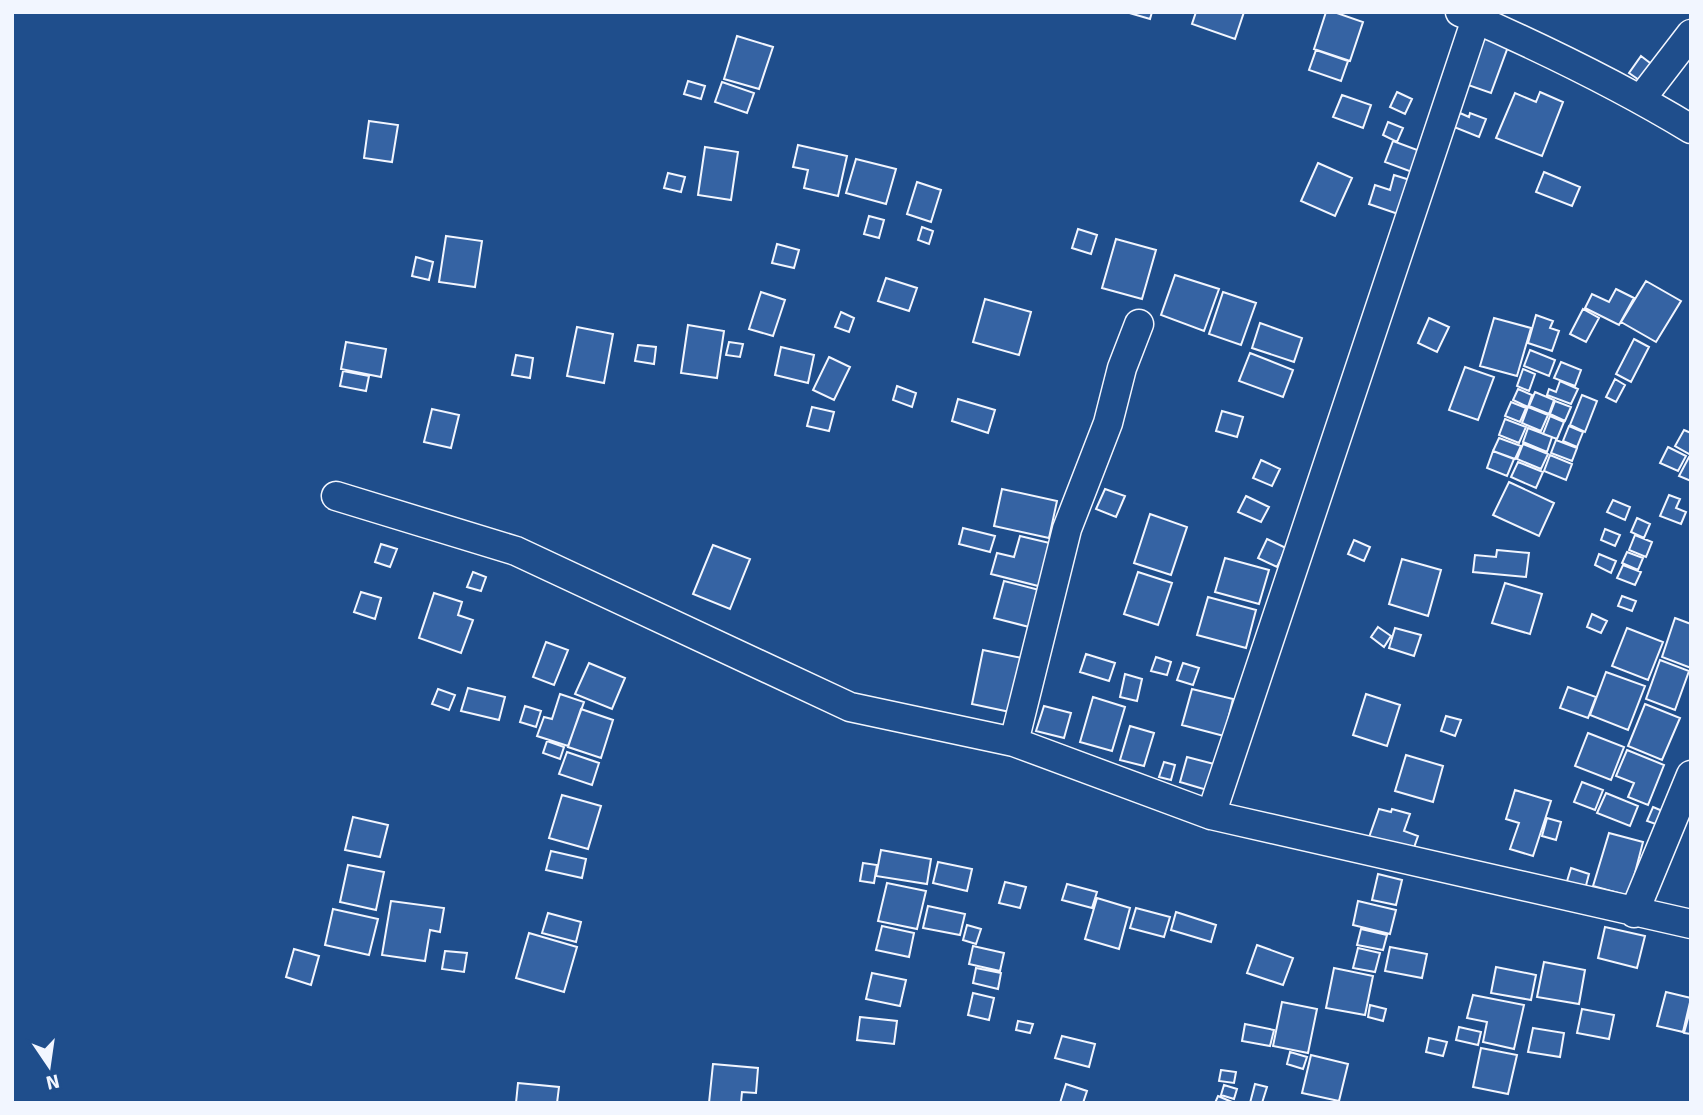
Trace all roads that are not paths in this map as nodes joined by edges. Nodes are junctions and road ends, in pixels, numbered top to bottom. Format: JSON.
{"nodes":[{"id":1,"x":1468,"y":16,"type":"edge"},
{"id":2,"x":1691,"y":34,"type":"edge"},
{"id":3,"x":1641,"y":99,"type":"junction"},
{"id":4,"x":1691,"y":129,"type":"edge"},
{"id":5,"x":1139,"y":324,"type":"dead end"},
{"id":6,"x":336,"y":496,"type":"dead end"},
{"id":7,"x":1014,"y":742,"type":"junction"},
{"id":8,"x":1691,"y":775,"type":"edge"},
{"id":9,"x":1211,"y":815,"type":"junction"},
{"id":10,"x":1634,"y":913,"type":"junction"},
{"id":11,"x":1691,"y":925,"type":"edge"}],
"edges":[{"from":1,"to":3,"type":"street"},
{"from":1,"to":9,"type":"street"},
{"from":2,"to":3,"type":"street"},
{"from":3,"to":4,"type":"street"},
{"from":5,"to":7,"type":"street"},
{"from":6,"to":7,"type":"street"},
{"from":7,"to":9,"type":"street"},
{"from":8,"to":10,"type":"street"},
{"from":9,"to":10,"type":"street"},
{"from":10,"to":11,"type":"street"}]}
